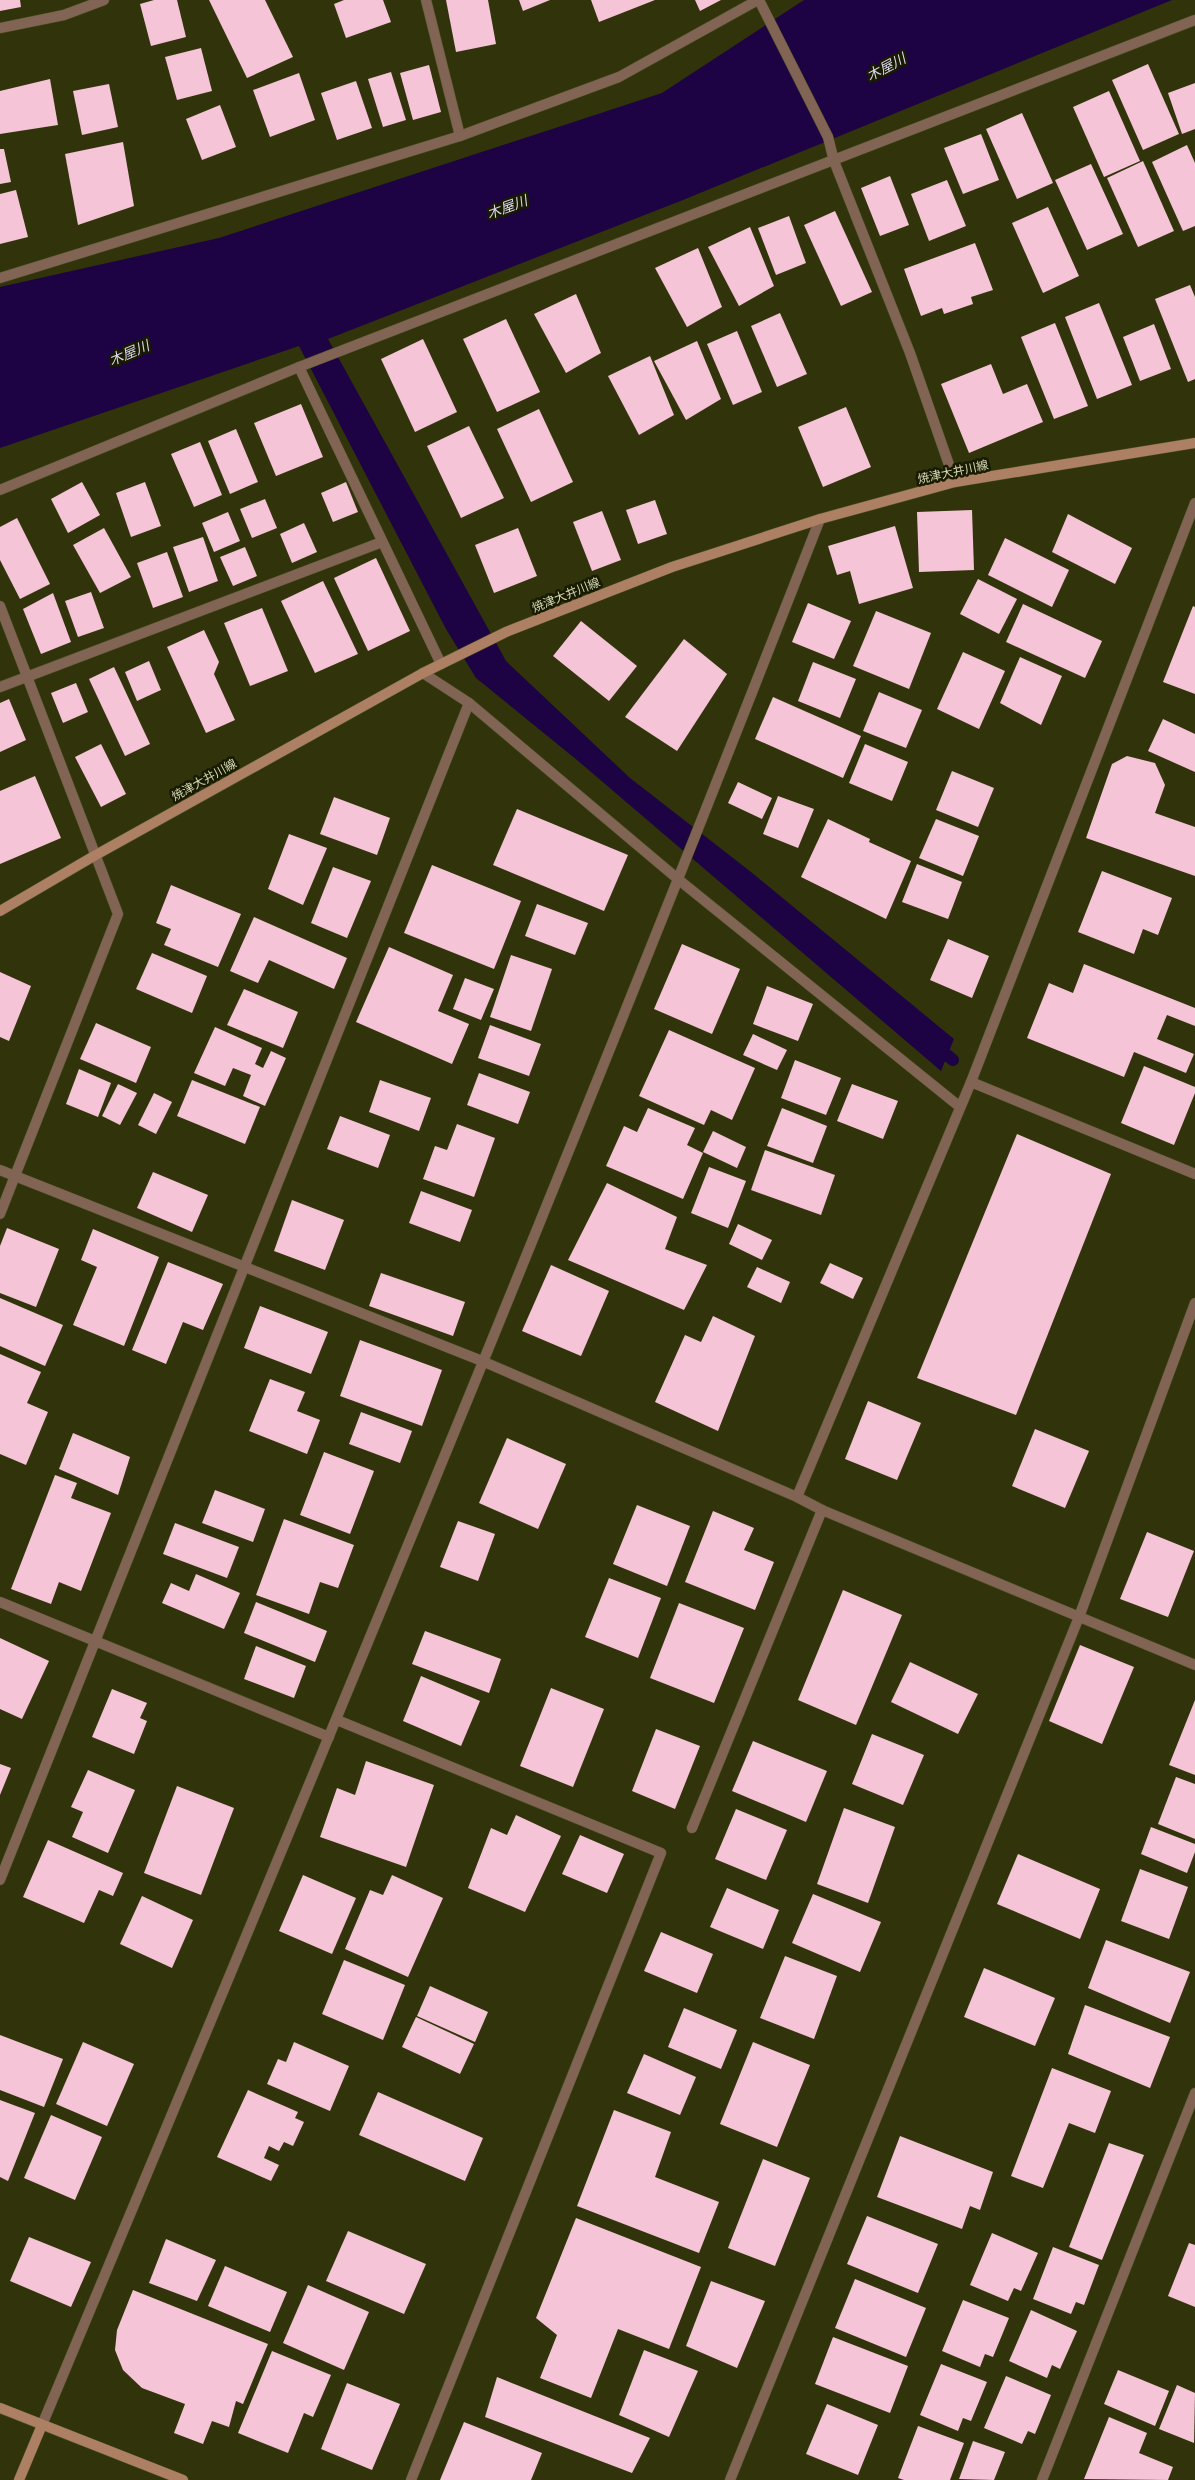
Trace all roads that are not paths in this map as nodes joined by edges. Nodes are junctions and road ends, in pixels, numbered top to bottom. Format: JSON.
{"nodes":[{"id":1,"x":104,"y":0,"type":"edge"},
{"id":2,"x":426,"y":0,"type":"edge"},
{"id":3,"x":758,"y":0,"type":"edge"},
{"id":4,"x":1195,"y":20,"type":"edge"},
{"id":5,"x":0,"y":28,"type":"edge"},
{"id":6,"x":460,"y":136,"type":"junction"},
{"id":7,"x":834,"y":161,"type":"junction"},
{"id":8,"x":0,"y":278,"type":"edge"},
{"id":9,"x":299,"y":367,"type":"junction"},
{"id":10,"x":1195,"y":443,"type":"edge"},
{"id":11,"x":955,"y":482,"type":"junction"},
{"id":12,"x":0,"y":490,"type":"edge"},
{"id":13,"x":1195,"y":503,"type":"edge"},
{"id":14,"x":820,"y":519,"type":"junction"},
{"id":15,"x":382,"y":542,"type":"junction"},
{"id":16,"x":0,"y":606,"type":"edge"},
{"id":17,"x":441,"y":664,"type":"junction"},
{"id":18,"x":423,"y":673,"type":"junction"},
{"id":19,"x":26,"y":676,"type":"junction"},
{"id":20,"x":0,"y":687,"type":"edge"},
{"id":21,"x":469,"y":703,"type":"junction"},
{"id":22,"x":94,"y":856,"type":"junction"},
{"id":23,"x":679,"y":880,"type":"junction"},
{"id":24,"x":0,"y":911,"type":"edge"},
{"id":25,"x":971,"y":1082,"type":"junction"},
{"id":26,"x":960,"y":1106,"type":"junction"},
{"id":27,"x":0,"y":1170,"type":"edge"},
{"id":28,"x":1195,"y":1174,"type":"edge"},
{"id":29,"x":15,"y":1176,"type":"junction"},
{"id":30,"x":0,"y":1214,"type":"edge"},
{"id":31,"x":245,"y":1267,"type":"junction"},
{"id":32,"x":1195,"y":1303,"type":"edge"},
{"id":33,"x":482,"y":1361,"type":"junction"},
{"id":34,"x":797,"y":1497,"type":"junction"},
{"id":35,"x":822,"y":1510,"type":"junction"},
{"id":36,"x":0,"y":1602,"type":"edge"},
{"id":37,"x":1079,"y":1617,"type":"junction"},
{"id":38,"x":95,"y":1641,"type":"junction"},
{"id":39,"x":1195,"y":1665,"type":"edge"},
{"id":40,"x":337,"y":1720,"type":"junction"},
{"id":41,"x":330,"y":1737,"type":"junction"},
{"id":42,"x":692,"y":1828,"type":"dead end"},
{"id":43,"x":0,"y":1880,"type":"edge"},
{"id":44,"x":1195,"y":2093,"type":"edge"},
{"id":45,"x":0,"y":2408,"type":"edge"},
{"id":46,"x":42,"y":2425,"type":"junction"},
{"id":47,"x":20,"y":2480,"type":"edge"},
{"id":48,"x":183,"y":2480,"type":"edge"},
{"id":49,"x":411,"y":2480,"type":"edge"},
{"id":50,"x":730,"y":2480,"type":"edge"},
{"id":51,"x":1042,"y":2480,"type":"edge"}],
"edges":[{"from":1,"to":5,"type":"street"},
{"from":2,"to":6,"type":"street"},
{"from":3,"to":6,"type":"street"},
{"from":3,"to":7,"type":"street"},
{"from":4,"to":7,"type":"street"},
{"from":6,"to":8,"type":"street"},
{"from":7,"to":9,"type":"street"},
{"from":7,"to":11,"type":"street"},
{"from":9,"to":12,"type":"street"},
{"from":9,"to":15,"type":"street"},
{"from":10,"to":11,"type":"main road","name":"焼津大井川線"},
{"from":11,"to":14,"type":"main road","name":"焼津大井川線"},
{"from":13,"to":25,"type":"street"},
{"from":14,"to":17,"type":"main road","name":"焼津大井川線"},
{"from":14,"to":23,"type":"street"},
{"from":15,"to":17,"type":"street"},
{"from":15,"to":19,"type":"street"},
{"from":16,"to":19,"type":"street"},
{"from":17,"to":18,"type":"main road","name":"焼津大井川線"},
{"from":18,"to":21,"type":"street"},
{"from":18,"to":22,"type":"main road","name":"焼津大井川線"},
{"from":19,"to":20,"type":"street"},
{"from":19,"to":22,"type":"street"},
{"from":21,"to":23,"type":"street"},
{"from":21,"to":31,"type":"street"},
{"from":22,"to":24,"type":"main road","name":"焼津大井川線"},
{"from":22,"to":29,"type":"street"},
{"from":23,"to":26,"type":"street"},
{"from":23,"to":33,"type":"street"},
{"from":25,"to":26,"type":"street"},
{"from":25,"to":28,"type":"street"},
{"from":26,"to":34,"type":"street"},
{"from":27,"to":29,"type":"street"},
{"from":29,"to":30,"type":"street"},
{"from":29,"to":31,"type":"street"},
{"from":31,"to":33,"type":"street"},
{"from":31,"to":38,"type":"street"},
{"from":32,"to":37,"type":"street"},
{"from":33,"to":34,"type":"street"},
{"from":33,"to":40,"type":"street"},
{"from":34,"to":35,"type":"street"},
{"from":35,"to":37,"type":"street"},
{"from":35,"to":42,"type":"street"},
{"from":36,"to":38,"type":"street"},
{"from":37,"to":39,"type":"street"},
{"from":37,"to":50,"type":"street"},
{"from":38,"to":41,"type":"street"},
{"from":38,"to":43,"type":"street"},
{"from":40,"to":41,"type":"street"},
{"from":40,"to":49,"type":"street"},
{"from":41,"to":46,"type":"street"},
{"from":44,"to":51,"type":"street"},
{"from":45,"to":46,"type":"main road"},
{"from":46,"to":47,"type":"main road"},
{"from":46,"to":48,"type":"main road"}]}
